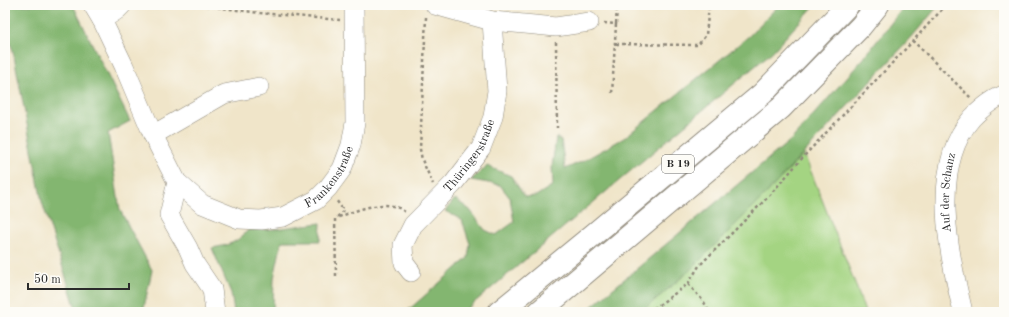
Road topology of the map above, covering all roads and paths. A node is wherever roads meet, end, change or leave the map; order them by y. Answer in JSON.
{"nodes":[{"id":1,"x":122,"y":5,"type":"edge"},
{"id":2,"x":200,"y":5,"type":"edge"},
{"id":3,"x":617,"y":5,"type":"edge"},
{"id":4,"x":709,"y":5,"type":"edge"},
{"id":5,"x":848,"y":5,"type":"edge"},
{"id":6,"x":878,"y":5,"type":"edge"},
{"id":7,"x":946,"y":5,"type":"edge"},
{"id":8,"x":431,"y":9,"type":"edge"},
{"id":9,"x":97,"y":13,"type":"edge"},
{"id":10,"x":354,"y":13,"type":"edge"},
{"id":11,"x":492,"y":21,"type":"junction"},
{"id":12,"x":589,"y":22,"type":"joint"},
{"id":13,"x":616,"y":24,"type":"junction"},
{"id":14,"x":556,"y":27,"type":"junction"},
{"id":15,"x":913,"y":41,"type":"junction"},
{"id":16,"x":616,"y":44,"type":"junction"},
{"id":17,"x":259,"y":87,"type":"dead end"},
{"id":18,"x":612,"y":94,"type":"dead end"},
{"id":19,"x":1004,"y":95,"type":"edge"},
{"id":20,"x":981,"y":109,"type":"junction"},
{"id":21,"x":557,"y":128,"type":"dead end"},
{"id":22,"x":153,"y":135,"type":"junction"},
{"id":23,"x":432,"y":180,"type":"dead end"},
{"id":24,"x":177,"y":182,"type":"junction"},
{"id":25,"x":344,"y":211,"type":"dead end"},
{"id":26,"x":335,"y":219,"type":"junction"},
{"id":27,"x":416,"y":221,"type":"junction"},
{"id":28,"x":410,"y":272,"type":"dead end"},
{"id":29,"x":336,"y":276,"type":"dead end"},
{"id":30,"x":688,"y":284,"type":"junction"},
{"id":31,"x":215,"y":312,"type":"edge"},
{"id":32,"x":499,"y":312,"type":"edge"},
{"id":33,"x":539,"y":312,"type":"edge"},
{"id":34,"x":649,"y":312,"type":"edge"},
{"id":35,"x":709,"y":312,"type":"edge"},
{"id":36,"x":963,"y":312,"type":"edge"}],
"edges":[{"from":1,"to":9,"type":"street"},
{"from":2,"to":10,"type":"path"},
{"from":3,"to":13,"type":"path"},
{"from":4,"to":16,"type":"path"},
{"from":5,"to":32,"type":"highway","number":"B 19"},
{"from":6,"to":33,"type":"highway","number":"B 19"},
{"from":7,"to":15,"type":"path"},
{"from":8,"to":11,"type":"street"},
{"from":8,"to":23,"type":"path"},
{"from":9,"to":22,"type":"street","name":"Frankenstraße"},
{"from":10,"to":24,"type":"street","name":"Frankenstraße"},
{"from":11,"to":14,"type":"street"},
{"from":11,"to":27,"type":"street","name":"Thüringerstraße"},
{"from":12,"to":13,"type":"path"},
{"from":12,"to":14,"type":"street"},
{"from":13,"to":16,"type":"path"},
{"from":14,"to":21,"type":"path"},
{"from":15,"to":20,"type":"path"},
{"from":15,"to":30,"type":"path"},
{"from":16,"to":18,"type":"path"},
{"from":17,"to":22,"type":"street"},
{"from":19,"to":20,"type":"street","name":"Auf der Schanz"},
{"from":20,"to":36,"type":"street","name":"Auf der Schanz"},
{"from":22,"to":24,"type":"street","name":"Frankenstraße"},
{"from":24,"to":31,"type":"street"},
{"from":25,"to":26,"type":"path"},
{"from":26,"to":27,"type":"path"},
{"from":26,"to":29,"type":"path"},
{"from":27,"to":28,"type":"street","name":"Thüringerstraße"},
{"from":30,"to":34,"type":"path"},
{"from":30,"to":35,"type":"path"}]}
